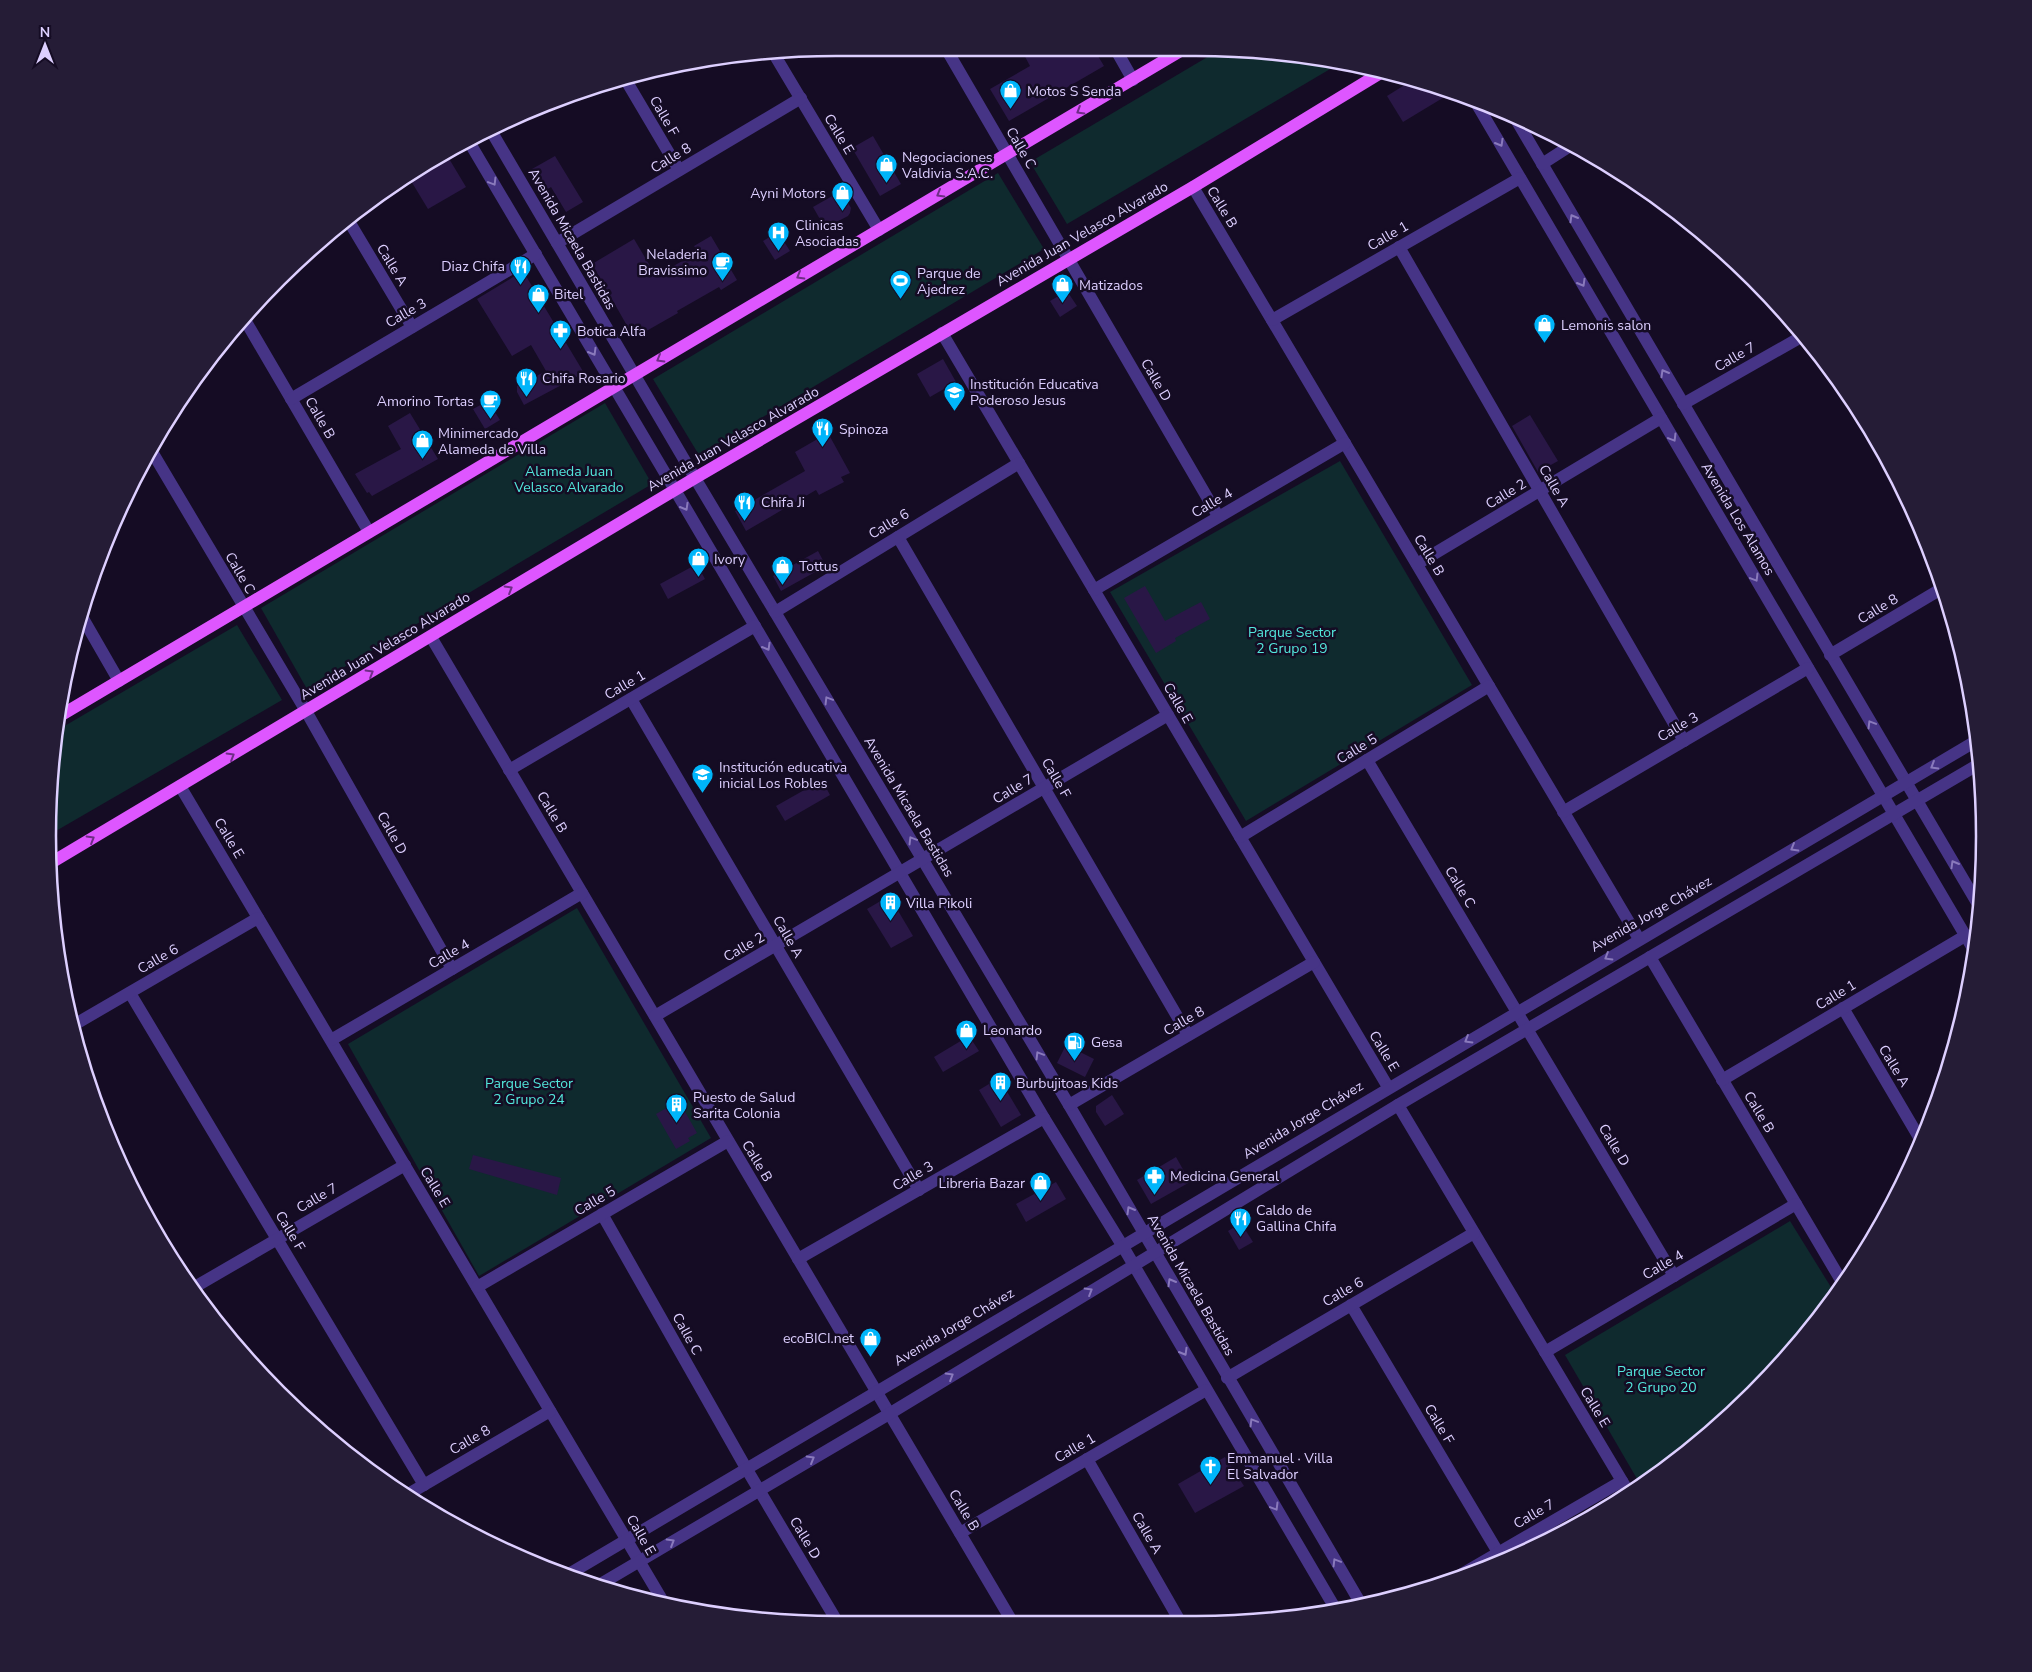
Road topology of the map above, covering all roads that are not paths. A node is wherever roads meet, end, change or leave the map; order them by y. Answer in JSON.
{"nodes":[{"id":1,"x":950,"y":56,"type":"edge"},
{"id":2,"x":1119,"y":56,"type":"edge"},
{"id":3,"x":1172,"y":56,"type":"edge"},
{"id":4,"x":777,"y":59,"type":"edge"},
{"id":5,"x":1374,"y":77,"type":"edge"},
{"id":6,"x":1133,"y":80,"type":"junction"},
{"id":7,"x":629,"y":85,"type":"edge"},
{"id":8,"x":800,"y":98,"type":"junction"},
{"id":9,"x":1481,"y":111,"type":"edge"},
{"id":10,"x":1521,"y":128,"type":"edge"},
{"id":11,"x":493,"y":136,"type":"edge"},
{"id":12,"x":472,"y":147,"type":"edge"},
{"id":13,"x":1565,"y":150,"type":"edge"},
{"id":14,"x":1008,"y":155,"type":"junction"},
{"id":15,"x":1542,"y":164,"type":"junction"},
{"id":16,"x":679,"y":170,"type":"junction"},
{"id":17,"x":1520,"y":178,"type":"junction"},
{"id":18,"x":1193,"y":187,"type":"junction"},
{"id":19,"x":351,"y":225,"type":"edge"},
{"id":20,"x":879,"y":230,"type":"junction"},
{"id":21,"x":557,"y":243,"type":"junction"},
{"id":22,"x":1399,"y":247,"type":"junction"},
{"id":23,"x":536,"y":254,"type":"junction"},
{"id":24,"x":1068,"y":260,"type":"junction"},
{"id":25,"x":1272,"y":320,"type":"junction"},
{"id":26,"x":247,"y":325,"type":"edge"},
{"id":27,"x":412,"y":328,"type":"junction"},
{"id":28,"x":942,"y":333,"type":"junction"},
{"id":29,"x":1797,"y":339,"type":"edge"},
{"id":30,"x":634,"y":374,"type":"junction"},
{"id":31,"x":613,"y":386,"type":"junction"},
{"id":32,"x":291,"y":399,"type":"junction"},
{"id":33,"x":1683,"y":404,"type":"junction"},
{"id":34,"x":1661,"y":418,"type":"junction"},
{"id":35,"x":1345,"y":443,"type":"junction"},
{"id":36,"x":155,"y":458,"type":"edge"},
{"id":37,"x":1019,"y":463,"type":"junction"},
{"id":38,"x":695,"y":478,"type":"junction"},
{"id":39,"x":675,"y":490,"type":"junction"},
{"id":40,"x":1540,"y":492,"type":"junction"},
{"id":41,"x":1218,"y":516,"type":"junction"},
{"id":42,"x":369,"y":532,"type":"junction"},
{"id":43,"x":898,"y":537,"type":"junction"},
{"id":44,"x":1417,"y":564,"type":"junction"},
{"id":45,"x":1094,"y":590,"type":"junction"},
{"id":46,"x":1936,"y":592,"type":"edge"},
{"id":47,"x":243,"y":607,"type":"junction"},
{"id":48,"x":775,"y":612,"type":"junction"},
{"id":49,"x":86,"y":624,"type":"edge"},
{"id":50,"x":755,"y":626,"type":"junction"},
{"id":51,"x":431,"y":636,"type":"junction"},
{"id":52,"x":1830,"y":655,"type":"junction"},
{"id":53,"x":1808,"y":668,"type":"junction"},
{"id":54,"x":119,"y":681,"type":"junction"},
{"id":55,"x":1489,"y":686,"type":"junction"},
{"id":56,"x":631,"y":699,"type":"junction"},
{"id":57,"x":306,"y":711,"type":"junction"},
{"id":58,"x":67,"y":712,"type":"edge"},
{"id":59,"x":1168,"y":715,"type":"junction"},
{"id":60,"x":1684,"y":741,"type":"junction"},
{"id":61,"x":1970,"y":745,"type":"edge"},
{"id":62,"x":1367,"y":760,"type":"junction"},
{"id":63,"x":1972,"y":768,"type":"edge"},
{"id":64,"x":509,"y":770,"type":"junction"},
{"id":65,"x":1906,"y":783,"type":"junction"},
{"id":66,"x":180,"y":786,"type":"junction"},
{"id":67,"x":1044,"y":788,"type":"junction"},
{"id":68,"x":1883,"y":796,"type":"junction"},
{"id":69,"x":1917,"y":801,"type":"junction"},
{"id":70,"x":1563,"y":812,"type":"junction"},
{"id":71,"x":1894,"y":814,"type":"junction"},
{"id":72,"x":1240,"y":837,"type":"junction"},
{"id":73,"x":57,"y":859,"type":"edge"},
{"id":74,"x":923,"y":859,"type":"junction"},
{"id":75,"x":900,"y":873,"type":"junction"},
{"id":76,"x":582,"y":893,"type":"junction"},
{"id":77,"x":1973,"y":894,"type":"edge"},
{"id":78,"x":258,"y":918,"type":"junction"},
{"id":79,"x":1965,"y":936,"type":"junction"},
{"id":80,"x":1639,"y":938,"type":"junction"},
{"id":81,"x":1968,"y":942,"type":"edge"},
{"id":82,"x":775,"y":946,"type":"junction"},
{"id":83,"x":1650,"y":957,"type":"junction"},
{"id":84,"x":1314,"y":962,"type":"junction"},
{"id":85,"x":452,"y":969,"type":"junction"},
{"id":86,"x":130,"y":993,"type":"junction"},
{"id":87,"x":1843,"y":1008,"type":"junction"},
{"id":88,"x":1517,"y":1011,"type":"junction"},
{"id":89,"x":655,"y":1016,"type":"junction"},
{"id":90,"x":79,"y":1022,"type":"edge"},
{"id":91,"x":1528,"y":1029,"type":"junction"},
{"id":92,"x":1188,"y":1035,"type":"junction"},
{"id":93,"x":331,"y":1040,"type":"junction"},
{"id":94,"x":1722,"y":1080,"type":"junction"},
{"id":95,"x":1388,"y":1087,"type":"junction"},
{"id":96,"x":1069,"y":1105,"type":"junction"},
{"id":97,"x":1398,"y":1105,"type":"junction"},
{"id":98,"x":1044,"y":1118,"type":"junction"},
{"id":99,"x":1916,"y":1133,"type":"edge"},
{"id":100,"x":728,"y":1141,"type":"junction"},
{"id":101,"x":404,"y":1165,"type":"junction"},
{"id":102,"x":919,"y":1190,"type":"junction"},
{"id":103,"x":1796,"y":1204,"type":"junction"},
{"id":104,"x":602,"y":1214,"type":"junction"},
{"id":105,"x":1143,"y":1232,"type":"junction"},
{"id":106,"x":1474,"y":1233,"type":"junction"},
{"id":107,"x":277,"y":1239,"type":"junction"},
{"id":108,"x":1122,"y":1245,"type":"junction"},
{"id":109,"x":1154,"y":1252,"type":"junction"},
{"id":110,"x":798,"y":1259,"type":"junction"},
{"id":111,"x":1132,"y":1265,"type":"junction"},
{"id":112,"x":1674,"y":1276,"type":"junction"},
{"id":113,"x":1839,"y":1277,"type":"edge"},
{"id":114,"x":199,"y":1285,"type":"edge"},
{"id":115,"x":477,"y":1287,"type":"junction"},
{"id":116,"x":1351,"y":1305,"type":"junction"},
{"id":117,"x":1545,"y":1352,"type":"junction"},
{"id":118,"x":1227,"y":1378,"type":"junction"},
{"id":119,"x":1206,"y":1390,"type":"junction"},
{"id":120,"x":876,"y":1391,"type":"junction"},
{"id":121,"x":550,"y":1411,"type":"junction"},
{"id":122,"x":889,"y":1414,"type":"junction"},
{"id":123,"x":1087,"y":1459,"type":"junction"},
{"id":124,"x":746,"y":1468,"type":"junction"},
{"id":125,"x":424,"y":1485,"type":"junction"},
{"id":126,"x":1625,"y":1486,"type":"edge"},
{"id":127,"x":759,"y":1489,"type":"junction"},
{"id":128,"x":414,"y":1491,"type":"edge"},
{"id":129,"x":960,"y":1533,"type":"junction"},
{"id":130,"x":626,"y":1539,"type":"junction"},
{"id":131,"x":1524,"y":1543,"type":"edge"},
{"id":132,"x":1499,"y":1554,"type":"edge"},
{"id":133,"x":639,"y":1561,"type":"junction"},
{"id":134,"x":575,"y":1570,"type":"edge"},
{"id":135,"x":606,"y":1581,"type":"edge"},
{"id":136,"x":659,"y":1595,"type":"edge"},
{"id":137,"x":1358,"y":1599,"type":"edge"},
{"id":138,"x":1332,"y":1604,"type":"edge"},
{"id":139,"x":834,"y":1616,"type":"edge"},
{"id":140,"x":1009,"y":1616,"type":"edge"},
{"id":141,"x":1176,"y":1616,"type":"edge"}],
"edges":[{"from":1,"to":14,"type":"street","name":"Calle C"},
{"from":2,"to":6,"type":"street"},
{"from":3,"to":6,"type":"main road"},
{"from":4,"to":8,"type":"street","name":"Calle E"},
{"from":5,"to":18,"type":"main road","name":"Avenida Juan Velasco Alvarado"},
{"from":6,"to":14,"type":"main road","one_way":true},
{"from":7,"to":16,"type":"street","name":"Calle F"},
{"from":8,"to":16,"type":"street","name":"Calle 8"},
{"from":8,"to":20,"type":"street","name":"Calle E"},
{"from":9,"to":17,"type":"street","name":"Avenida Los Alamos","one_way":true},
{"from":10,"to":15,"type":"street","name":"Avenida Los Alamos"},
{"from":11,"to":21,"type":"street","name":"Avenida Micaela Bastidas"},
{"from":12,"to":23,"type":"street","one_way":true},
{"from":13,"to":15,"type":"street"},
{"from":14,"to":20,"type":"main road","one_way":true},
{"from":14,"to":24,"type":"street","name":"Calle C"},
{"from":33,"to":15,"type":"street","name":"Avenida Los Alamos","one_way":true},
{"from":16,"to":21,"type":"street","name":"Calle 8"},
{"from":17,"to":22,"type":"street","name":"Calle 1"},
{"from":17,"to":34,"type":"street","name":"Avenida Los Alamos","one_way":true},
{"from":18,"to":24,"type":"main road","name":"Avenida Juan Velasco Alvarado"},
{"from":18,"to":25,"type":"street","name":"Calle B"},
{"from":19,"to":27,"type":"street","name":"Calle A"},
{"from":20,"to":30,"type":"main road","one_way":true},
{"from":21,"to":30,"type":"street","name":"Avenida Micaela Bastidas"},
{"from":22,"to":25,"type":"street","name":"Calle 1"},
{"from":22,"to":40,"type":"street","name":"Calle A"},
{"from":23,"to":27,"type":"street","name":"Calle 3"},
{"from":23,"to":31,"type":"street","one_way":true},
{"from":24,"to":28,"type":"main road","name":"Avenida Juan Velasco Alvarado"},
{"from":24,"to":41,"type":"street","name":"Calle D"},
{"from":25,"to":35,"type":"street","name":"Calle B"},
{"from":26,"to":32,"type":"street","name":"Calle B"},
{"from":27,"to":32,"type":"street","name":"Calle 3"},
{"from":28,"to":37,"type":"street","name":"Calle E"},
{"from":28,"to":38,"type":"main road","name":"Avenida Juan Velasco Alvarado"},
{"from":29,"to":33,"type":"street","name":"Calle 7"},
{"from":30,"to":31,"type":"main road"},
{"from":30,"to":38,"type":"street","name":"Avenida Micaela Bastidas"},
{"from":31,"to":39,"type":"street"},
{"from":31,"to":42,"type":"main road"},
{"from":32,"to":42,"type":"street","name":"Calle B"},
{"from":33,"to":52,"type":"street","name":"Avenida Los Alamos"},
{"from":34,"to":40,"type":"street","name":"Calle 2"},
{"from":34,"to":53,"type":"street","name":"Avenida Los Alamos","one_way":true},
{"from":35,"to":41,"type":"street","name":"Calle 4"},
{"from":35,"to":44,"type":"street","name":"Calle B"},
{"from":36,"to":47,"type":"street","name":"Calle C"},
{"from":37,"to":43,"type":"street","name":"Calle 6"},
{"from":37,"to":45,"type":"street","name":"Calle E"},
{"from":38,"to":39,"type":"main road","name":"Avenida Juan Velasco Alvarado"},
{"from":38,"to":48,"type":"street","name":"Avenida Micaela Bastidas"},
{"from":39,"to":50,"type":"street","one_way":true},
{"from":51,"to":39,"type":"main road","name":"Avenida Juan Velasco Alvarado","one_way":true},
{"from":40,"to":44,"type":"street","name":"Calle 2"},
{"from":40,"to":60,"type":"street","name":"Calle A"},
{"from":41,"to":45,"type":"street","name":"Calle 4"},
{"from":42,"to":47,"type":"main road"},
{"from":43,"to":48,"type":"street","name":"Calle 6"},
{"from":43,"to":67,"type":"street","name":"Calle F"},
{"from":44,"to":55,"type":"street","name":"Calle B"},
{"from":45,"to":59,"type":"street","name":"Calle E"},
{"from":46,"to":52,"type":"street","name":"Calle 8"},
{"from":47,"to":54,"type":"main road"},
{"from":47,"to":57,"type":"street","name":"Calle C"},
{"from":74,"to":48,"type":"street","name":"Avenida Micaela Bastidas","one_way":true},
{"from":49,"to":54,"type":"street"},
{"from":50,"to":56,"type":"street","name":"Calle 1"},
{"from":50,"to":75,"type":"street","one_way":true},
{"from":57,"to":51,"type":"main road","name":"Avenida Juan Velasco Alvarado","one_way":true},
{"from":51,"to":64,"type":"street","name":"Calle B"},
{"from":65,"to":52,"type":"street","name":"Avenida Los Alamos","one_way":true},
{"from":53,"to":60,"type":"street","name":"Calle 3"},
{"from":53,"to":68,"type":"street","name":"Avenida Los Alamos"},
{"from":54,"to":58,"type":"main road"},
{"from":55,"to":62,"type":"street","name":"Calle 5"},
{"from":55,"to":70,"type":"street","name":"Calle B"},
{"from":56,"to":64,"type":"street","name":"Calle 1"},
{"from":56,"to":82,"type":"street","name":"Calle A"},
{"from":66,"to":57,"type":"main road","name":"Avenida Juan Velasco Alvarado","one_way":true},
{"from":57,"to":85,"type":"street","name":"Calle D"},
{"from":59,"to":67,"type":"street","name":"Calle 7"},
{"from":59,"to":72,"type":"street","name":"Calle E"},
{"from":60,"to":70,"type":"street","name":"Calle 3"},
{"from":61,"to":65,"type":"street","name":"Avenida Jorge Chávez","one_way":true},
{"from":62,"to":72,"type":"street","name":"Calle 5"},
{"from":62,"to":88,"type":"street","name":"Calle C"},
{"from":63,"to":69,"type":"street"},
{"from":64,"to":76,"type":"street","name":"Calle B"},
{"from":65,"to":68,"type":"street","name":"Avenida Jorge Chávez"},
{"from":65,"to":69,"type":"street","name":"Avenida Los Alamos"},
{"from":73,"to":66,"type":"main road","name":"Avenida Juan Velasco Alvarado","one_way":true},
{"from":66,"to":78,"type":"street","name":"Calle E"},
{"from":67,"to":74,"type":"street","name":"Calle 7"},
{"from":67,"to":92,"type":"street","name":"Calle F"},
{"from":68,"to":71,"type":"street","name":"Avenida Los Alamos"},
{"from":68,"to":80,"type":"street","name":"Avenida Jorge Chávez","one_way":true},
{"from":69,"to":71,"type":"street"},
{"from":77,"to":69,"type":"street","name":"Avenida Los Alamos","one_way":true},
{"from":70,"to":80,"type":"street","name":"Calle B"},
{"from":71,"to":79,"type":"street","name":"Avenida Los Alamos"},
{"from":71,"to":83,"type":"street"},
{"from":72,"to":84,"type":"street","name":"Calle E"},
{"from":74,"to":75,"type":"street","name":"Calle 7"},
{"from":96,"to":74,"type":"street","name":"Avenida Micaela Bastidas","one_way":true},
{"from":75,"to":82,"type":"street","name":"Calle 2"},
{"from":75,"to":98,"type":"street"},
{"from":76,"to":85,"type":"street","name":"Calle 4"},
{"from":76,"to":89,"type":"street","name":"Calle B"},
{"from":78,"to":86,"type":"street","name":"Calle 6"},
{"from":78,"to":93,"type":"street","name":"Calle E"},
{"from":79,"to":81,"type":"street","name":"Avenida Los Alamos"},
{"from":79,"to":87,"type":"street","name":"Calle 1"},
{"from":80,"to":88,"type":"street","name":"Avenida Jorge Chávez","one_way":true},
{"from":82,"to":89,"type":"street","name":"Calle 2"},
{"from":82,"to":102,"type":"street","name":"Calle A"},
{"from":83,"to":91,"type":"street"},
{"from":83,"to":94,"type":"street","name":"Calle B"},
{"from":84,"to":92,"type":"street","name":"Calle 8"},
{"from":84,"to":95,"type":"street","name":"Calle E"},
{"from":85,"to":93,"type":"street","name":"Calle 4"},
{"from":86,"to":90,"type":"street","name":"Calle 6"},
{"from":86,"to":107,"type":"street","name":"Calle F"},
{"from":87,"to":94,"type":"street","name":"Calle 1"},
{"from":87,"to":99,"type":"street","name":"Calle A"},
{"from":88,"to":91,"type":"street","name":"Calle C"},
{"from":88,"to":95,"type":"street","name":"Avenida Jorge Chávez","one_way":true},
{"from":89,"to":100,"type":"street","name":"Calle B"},
{"from":91,"to":97,"type":"street"},
{"from":91,"to":112,"type":"street","name":"Calle D"},
{"from":92,"to":96,"type":"street","name":"Calle 8"},
{"from":93,"to":101,"type":"street","name":"Calle E"},
{"from":94,"to":103,"type":"street","name":"Calle B"},
{"from":95,"to":105,"type":"street","name":"Avenida Jorge Chávez"},
{"from":105,"to":96,"type":"street","name":"Avenida Micaela Bastidas","one_way":true},
{"from":97,"to":106,"type":"street","name":"Calle E"},
{"from":97,"to":109,"type":"street"},
{"from":98,"to":102,"type":"street","name":"Calle 3"},
{"from":98,"to":108,"type":"street"},
{"from":100,"to":104,"type":"street","name":"Calle 5"},
{"from":100,"to":110,"type":"street","name":"Calle B"},
{"from":101,"to":107,"type":"street","name":"Calle 7"},
{"from":101,"to":115,"type":"street","name":"Calle E"},
{"from":102,"to":110,"type":"street","name":"Calle 3"},
{"from":103,"to":112,"type":"street","name":"Calle 4"},
{"from":103,"to":113,"type":"street","name":"Calle B"},
{"from":104,"to":115,"type":"street","name":"Calle 5"},
{"from":104,"to":124,"type":"street","name":"Calle C"},
{"from":105,"to":108,"type":"street","name":"Avenida Jorge Chávez"},
{"from":105,"to":109,"type":"street","name":"Avenida Micaela Bastidas"},
{"from":106,"to":116,"type":"street","name":"Calle 6"},
{"from":106,"to":117,"type":"street","name":"Calle E"},
{"from":107,"to":114,"type":"street","name":"Calle 7"},
{"from":107,"to":125,"type":"street","name":"Calle F"},
{"from":108,"to":111,"type":"street"},
{"from":108,"to":120,"type":"street","name":"Avenida Jorge Chávez"},
{"from":109,"to":111,"type":"street"},
{"from":118,"to":109,"type":"street","name":"Avenida Micaela Bastidas","one_way":true},
{"from":110,"to":120,"type":"street","name":"Calle B"},
{"from":111,"to":119,"type":"street","one_way":true},
{"from":122,"to":111,"type":"street","one_way":true},
{"from":112,"to":117,"type":"street","name":"Calle 4"},
{"from":115,"to":121,"type":"street","name":"Calle E"},
{"from":116,"to":118,"type":"street","name":"Calle 6"},
{"from":116,"to":132,"type":"street","name":"Calle F"},
{"from":117,"to":126,"type":"street","name":"Calle E"},
{"from":137,"to":118,"type":"street","name":"Avenida Micaela Bastidas","one_way":true},
{"from":119,"to":123,"type":"street","name":"Calle 1"},
{"from":119,"to":138,"type":"street","one_way":true},
{"from":120,"to":122,"type":"street","name":"Calle B"},
{"from":120,"to":124,"type":"street","name":"Avenida Jorge Chávez"},
{"from":121,"to":125,"type":"street","name":"Calle 8"},
{"from":121,"to":130,"type":"street","name":"Calle E"},
{"from":127,"to":122,"type":"street","one_way":true},
{"from":122,"to":129,"type":"street","name":"Calle B"},
{"from":123,"to":129,"type":"street","name":"Calle 1"},
{"from":123,"to":141,"type":"street","name":"Calle A"},
{"from":124,"to":127,"type":"street","name":"Calle D"},
{"from":124,"to":130,"type":"street","name":"Avenida Jorge Chávez"},
{"from":125,"to":128,"type":"street","name":"Calle 8"},
{"from":126,"to":131,"type":"street","name":"Calle 7"},
{"from":133,"to":127,"type":"street","one_way":true},
{"from":127,"to":139,"type":"street","name":"Calle D"},
{"from":129,"to":140,"type":"street","name":"Calle B"},
{"from":130,"to":133,"type":"street","name":"Calle E"},
{"from":130,"to":134,"type":"street","name":"Avenida Jorge Chávez"},
{"from":133,"to":135,"type":"street"},
{"from":133,"to":136,"type":"street","name":"Calle E"}]}
